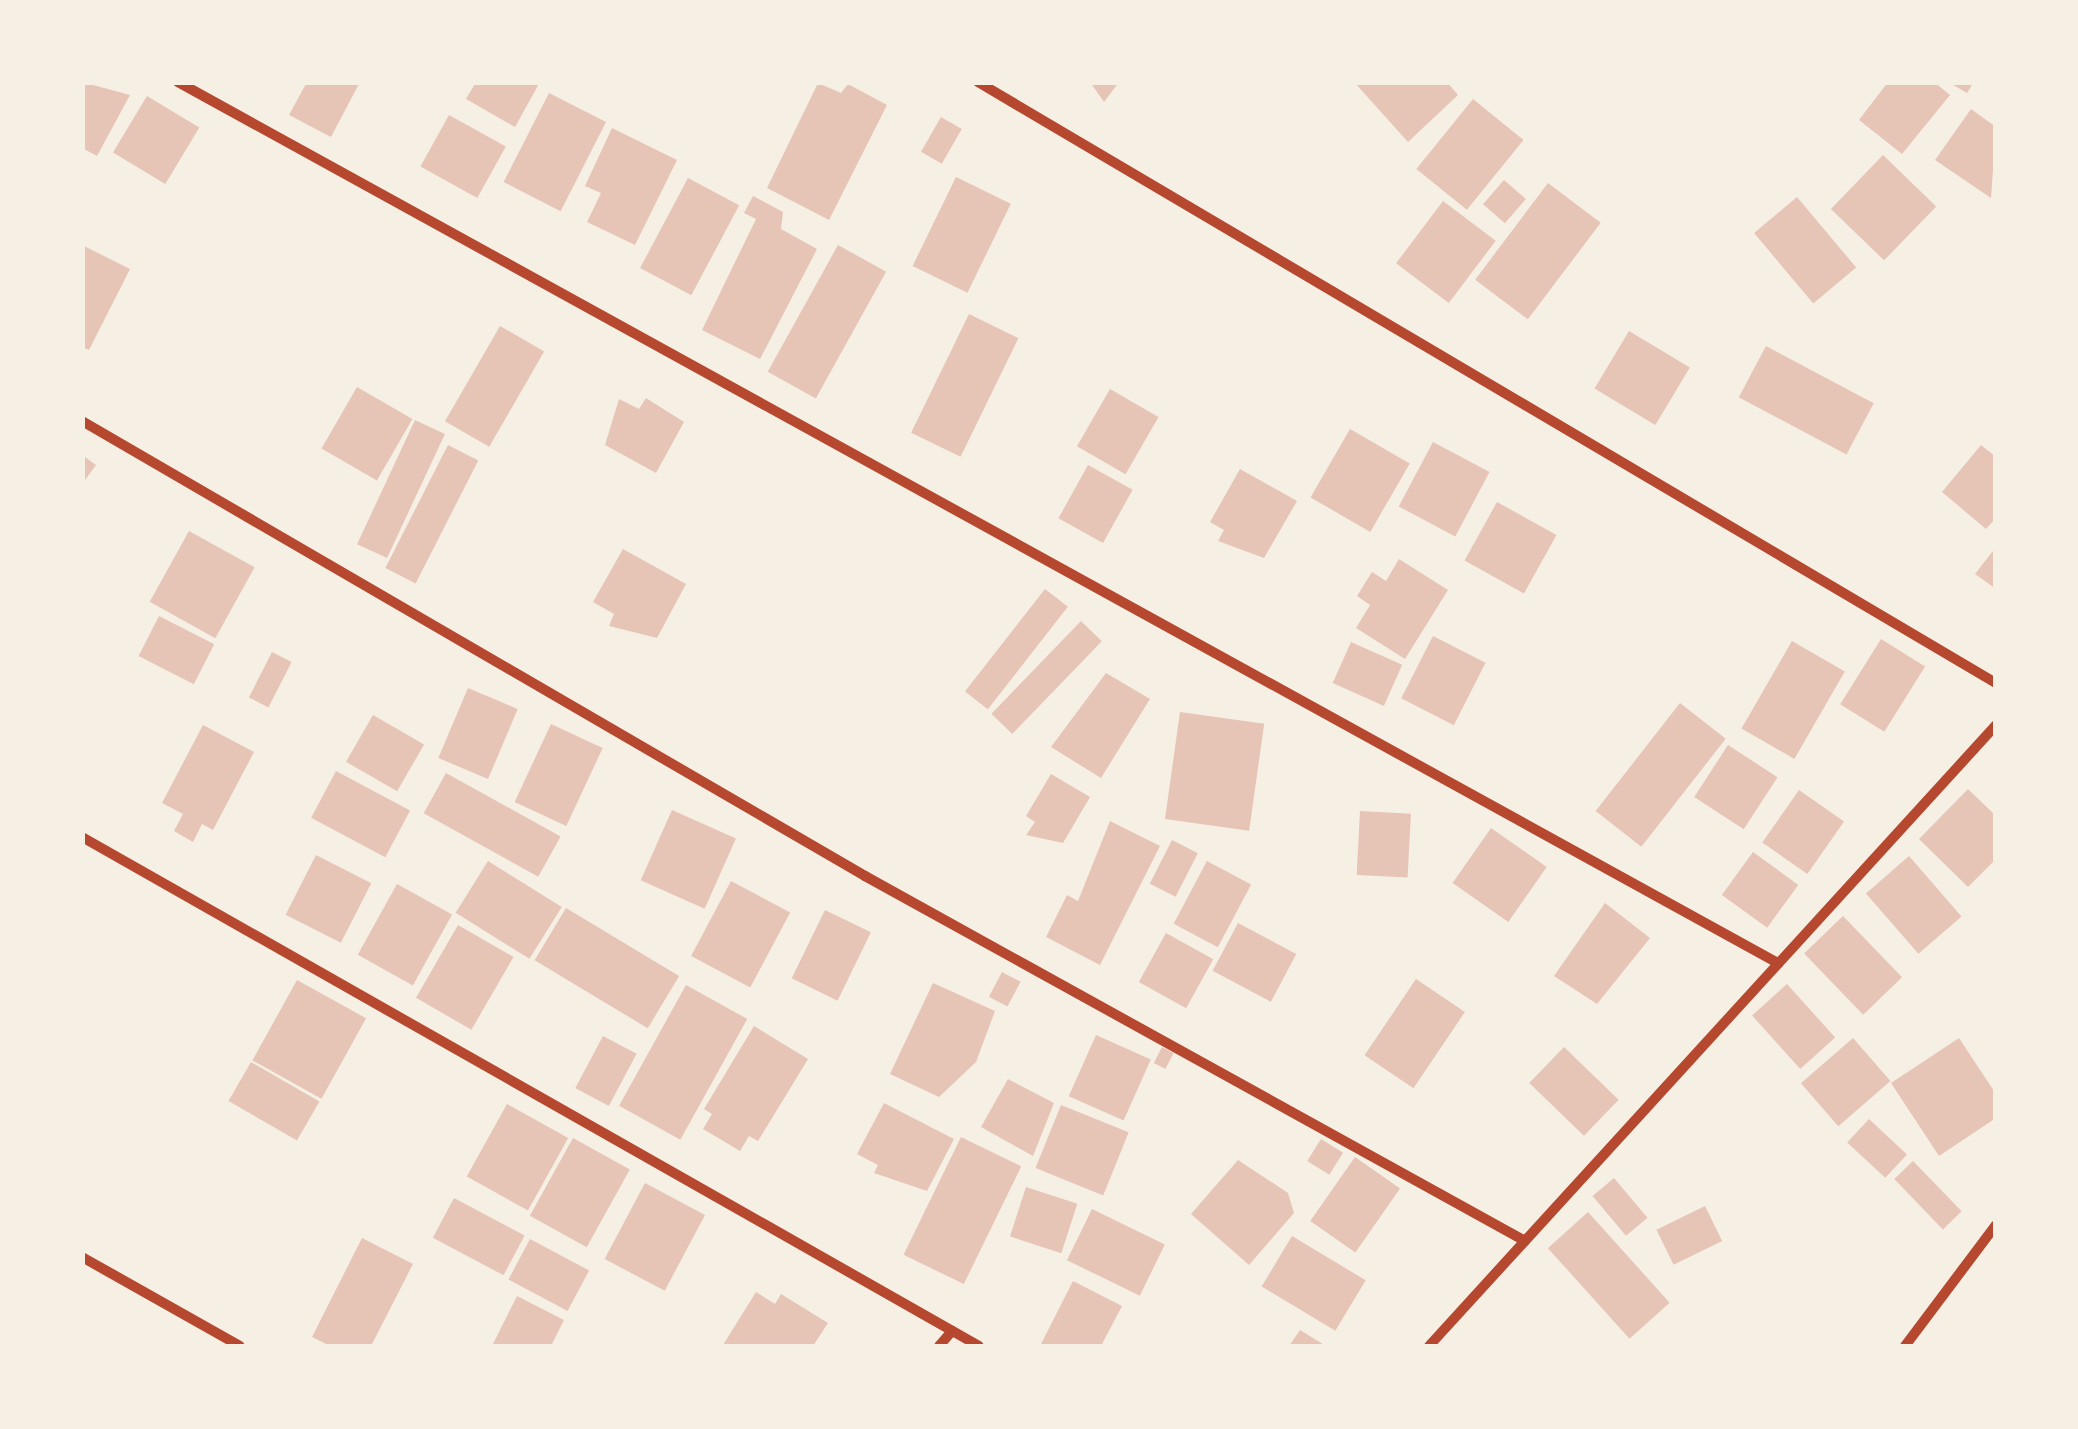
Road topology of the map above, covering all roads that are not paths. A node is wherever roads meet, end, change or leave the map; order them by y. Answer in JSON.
{"nodes":[{"id":1,"x":178,"y":82,"type":"edge"},
{"id":2,"x":978,"y":82,"type":"edge"},
{"id":3,"x":82,"y":422,"type":"edge"},
{"id":4,"x":1996,"y":682,"type":"edge"},
{"id":5,"x":1996,"y":724,"type":"edge"},
{"id":6,"x":82,"y":837,"type":"edge"},
{"id":7,"x":1778,"y":963,"type":"junction"},
{"id":8,"x":1996,"y":1225,"type":"edge"},
{"id":9,"x":1525,"y":1241,"type":"junction"},
{"id":10,"x":82,"y":1257,"type":"edge"},
{"id":11,"x":952,"y":1331,"type":"junction"},
{"id":12,"x":240,"y":1346,"type":"edge"},
{"id":13,"x":939,"y":1346,"type":"edge"},
{"id":14,"x":979,"y":1346,"type":"edge"},
{"id":15,"x":1429,"y":1346,"type":"edge"},
{"id":16,"x":1905,"y":1346,"type":"edge"}],
"edges":[{"from":1,"to":7,"type":"street"},
{"from":2,"to":4,"type":"street"},
{"from":3,"to":9,"type":"street"},
{"from":5,"to":7,"type":"street"},
{"from":6,"to":11,"type":"street"},
{"from":7,"to":9,"type":"street"},
{"from":8,"to":16,"type":"street"},
{"from":9,"to":15,"type":"street"},
{"from":10,"to":12,"type":"street"},
{"from":11,"to":13,"type":"street"},
{"from":11,"to":14,"type":"street"}]}
